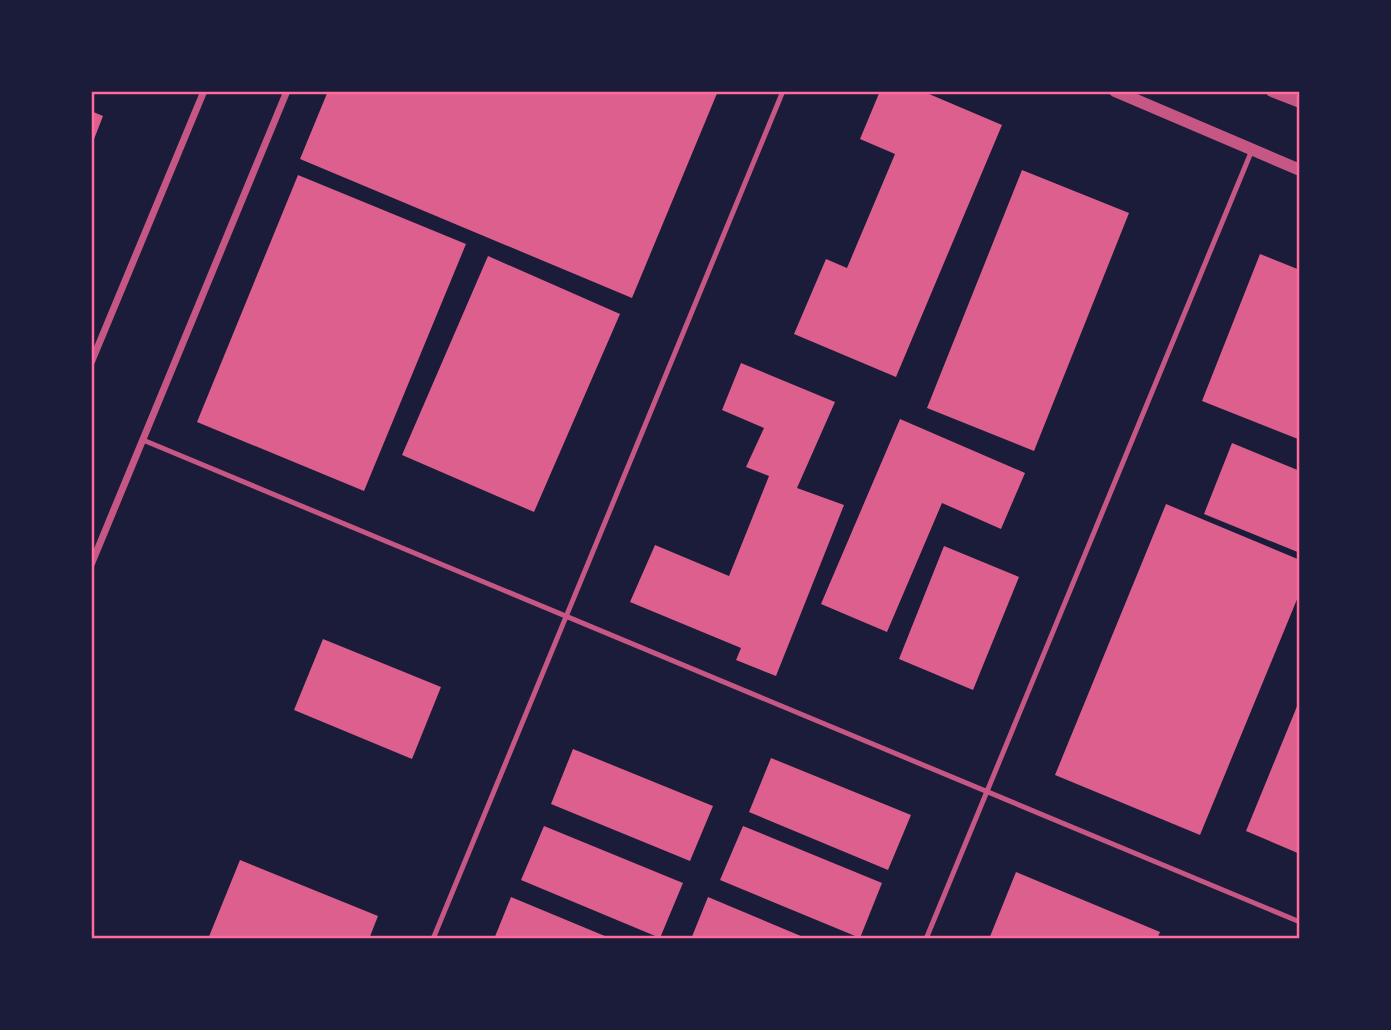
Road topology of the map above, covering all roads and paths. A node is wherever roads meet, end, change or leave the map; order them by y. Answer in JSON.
{"nodes":[{"id":1,"x":204,"y":91,"type":"edge"},
{"id":2,"x":287,"y":91,"type":"edge"},
{"id":3,"x":783,"y":91,"type":"edge"},
{"id":4,"x":1115,"y":91,"type":"edge"},
{"id":5,"x":1280,"y":92,"type":"edge"},
{"id":6,"x":1300,"y":102,"type":"edge"},
{"id":7,"x":1252,"y":150,"type":"junction"},
{"id":8,"x":1300,"y":170,"type":"edge"},
{"id":9,"x":91,"y":363,"type":"edge"},
{"id":10,"x":143,"y":440,"type":"junction"},
{"id":11,"x":91,"y":565,"type":"edge"},
{"id":12,"x":567,"y":616,"type":"junction"},
{"id":13,"x":987,"y":791,"type":"junction"},
{"id":14,"x":1300,"y":922,"type":"edge"},
{"id":15,"x":433,"y":939,"type":"edge"},
{"id":16,"x":926,"y":939,"type":"edge"}],
"edges":[{"from":1,"to":9,"type":"street"},
{"from":2,"to":10,"type":"street"},
{"from":3,"to":12,"type":"lane"},
{"from":4,"to":7,"type":"street"},
{"from":5,"to":6,"type":"street"},
{"from":7,"to":8,"type":"street"},
{"from":7,"to":13,"type":"lane"},
{"from":10,"to":11,"type":"street"},
{"from":10,"to":12,"type":"lane"},
{"from":12,"to":13,"type":"lane"},
{"from":12,"to":15,"type":"lane"},
{"from":13,"to":14,"type":"lane"},
{"from":13,"to":16,"type":"lane"}]}
